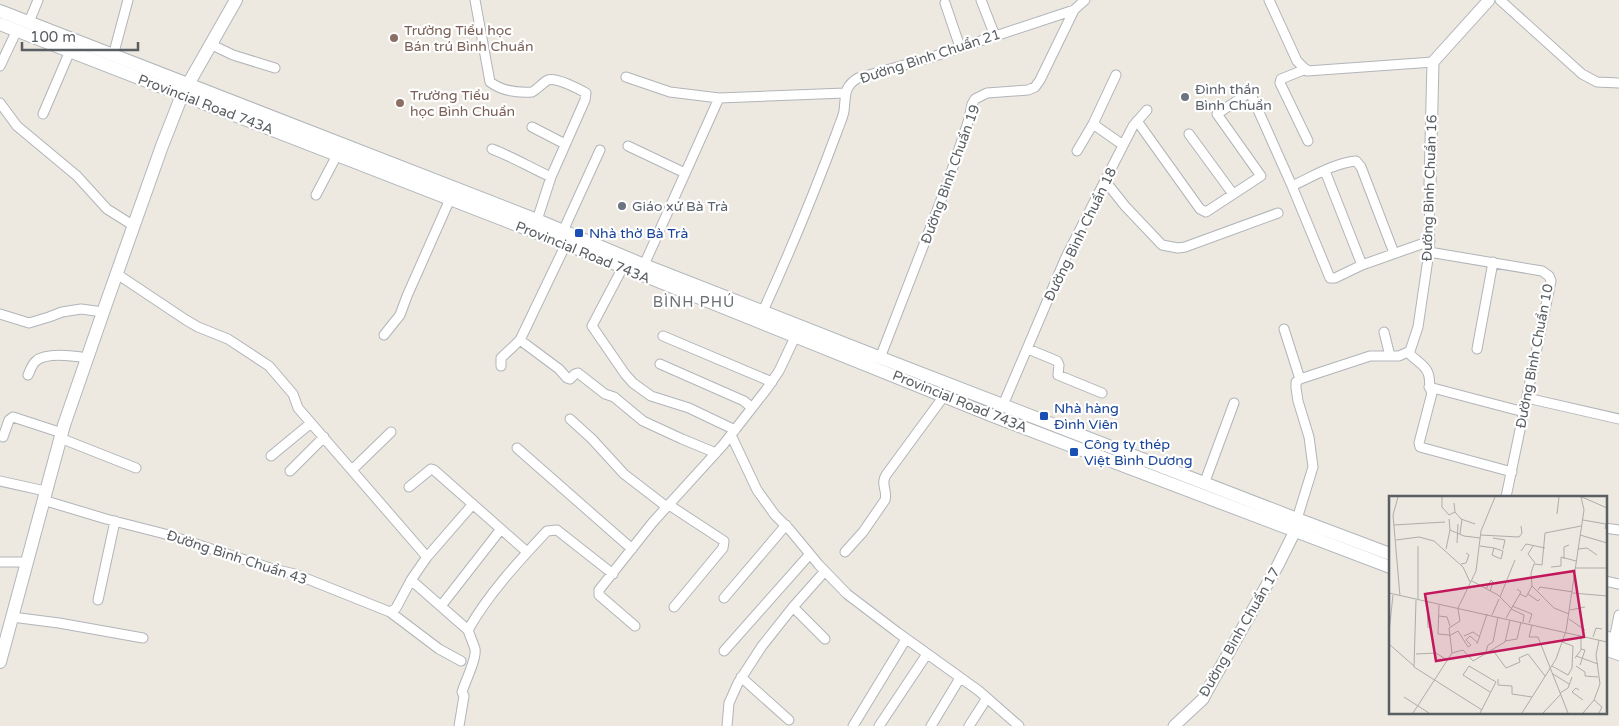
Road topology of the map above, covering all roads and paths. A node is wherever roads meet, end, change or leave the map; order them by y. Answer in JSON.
{"nodes":[{"id":1,"x":38,"y":0,"type":"edge"},
{"id":2,"x":128,"y":0,"type":"edge"},
{"id":3,"x":236,"y":0,"type":"edge"},
{"id":4,"x":475,"y":0,"type":"edge"},
{"id":5,"x":981,"y":0,"type":"edge"},
{"id":6,"x":1085,"y":0,"type":"edge"},
{"id":7,"x":1269,"y":0,"type":"edge"},
{"id":8,"x":1488,"y":0,"type":"edge"},
{"id":9,"x":1500,"y":0,"type":"edge"},
{"id":10,"x":945,"y":3,"type":"dead end"},
{"id":11,"x":1074,"y":10,"type":"junction"},
{"id":12,"x":0,"y":11,"type":"edge"},
{"id":13,"x":29,"y":22,"type":"junction"},
{"id":14,"x":0,"y":24,"type":"edge"},
{"id":15,"x":16,"y":30,"type":"junction"},
{"id":16,"x":995,"y":36,"type":"junction"},
{"id":17,"x":210,"y":44,"type":"junction"},
{"id":18,"x":960,"y":47,"type":"junction"},
{"id":19,"x":70,"y":51,"type":"junction"},
{"id":20,"x":114,"y":56,"type":"junction"},
{"id":21,"x":1433,"y":62,"type":"junction"},
{"id":22,"x":0,"y":66,"type":"edge"},
{"id":23,"x":275,"y":68,"type":"dead end"},
{"id":24,"x":1306,"y":69,"type":"junction"},
{"id":25,"x":1116,"y":75,"type":"dead end"},
{"id":26,"x":626,"y":77,"type":"dead end"},
{"id":27,"x":1619,"y":83,"type":"edge"},
{"id":28,"x":185,"y":90,"type":"junction"},
{"id":29,"x":845,"y":93,"type":"junction"},
{"id":30,"x":719,"y":98,"type":"junction"},
{"id":31,"x":0,"y":104,"type":"edge"},
{"id":32,"x":1147,"y":110,"type":"dead end"},
{"id":33,"x":42,"y":114,"type":"dead end"},
{"id":34,"x":1137,"y":121,"type":"junction"},
{"id":35,"x":1093,"y":124,"type":"junction"},
{"id":36,"x":532,"y":127,"type":"dead end"},
{"id":37,"x":1189,"y":134,"type":"dead end"},
{"id":38,"x":1308,"y":141,"type":"dead end"},
{"id":39,"x":565,"y":144,"type":"junction"},
{"id":40,"x":1123,"y":145,"type":"junction"},
{"id":41,"x":628,"y":146,"type":"dead end"},
{"id":42,"x":492,"y":149,"type":"dead end"},
{"id":43,"x":600,"y":150,"type":"dead end"},
{"id":44,"x":1077,"y":151,"type":"dead end"},
{"id":45,"x":336,"y":155,"type":"junction"},
{"id":46,"x":1324,"y":171,"type":"junction"},
{"id":47,"x":685,"y":174,"type":"junction"},
{"id":48,"x":551,"y":177,"type":"junction"},
{"id":49,"x":1106,"y":182,"type":"junction"},
{"id":50,"x":1430,"y":184,"type":"joint"},
{"id":51,"x":1292,"y":186,"type":"junction"},
{"id":52,"x":1233,"y":194,"type":"junction"},
{"id":53,"x":316,"y":195,"type":"dead end"},
{"id":54,"x":450,"y":199,"type":"junction"},
{"id":55,"x":1278,"y":213,"type":"dead end"},
{"id":56,"x":537,"y":220,"type":"junction"},
{"id":57,"x":134,"y":226,"type":"junction"},
{"id":58,"x":563,"y":231,"type":"junction"},
{"id":59,"x":1430,"y":241,"type":"junction"},
{"id":60,"x":566,"y":244,"type":"junction"},
{"id":61,"x":585,"y":246,"type":"junction"},
{"id":62,"x":1429,"y":252,"type":"junction"},
{"id":63,"x":1394,"y":253,"type":"junction"},
{"id":64,"x":1493,"y":262,"type":"junction"},
{"id":65,"x":644,"y":265,"type":"junction"},
{"id":66,"x":1362,"y":265,"type":"junction"},
{"id":67,"x":623,"y":267,"type":"junction"},
{"id":68,"x":118,"y":274,"type":"junction"},
{"id":69,"x":103,"y":312,"type":"junction"},
{"id":70,"x":763,"y":312,"type":"junction"},
{"id":71,"x":0,"y":314,"type":"edge"},
{"id":72,"x":1284,"y":329,"type":"dead end"},
{"id":73,"x":1384,"y":332,"type":"dead end"},
{"id":74,"x":384,"y":335,"type":"dead end"},
{"id":75,"x":663,"y":336,"type":"dead end"},
{"id":76,"x":795,"y":337,"type":"junction"},
{"id":77,"x":520,"y":340,"type":"junction"},
{"id":78,"x":1028,"y":348,"type":"junction"},
{"id":79,"x":1477,"y":349,"type":"dead end"},
{"id":80,"x":1408,"y":352,"type":"junction"},
{"id":81,"x":1390,"y":356,"type":"junction"},
{"id":82,"x":87,"y":358,"type":"junction"},
{"id":83,"x":880,"y":358,"type":"junction"},
{"id":84,"x":660,"y":364,"type":"dead end"},
{"id":85,"x":501,"y":366,"type":"dead end"},
{"id":86,"x":28,"y":375,"type":"dead end"},
{"id":87,"x":1300,"y":379,"type":"junction"},
{"id":88,"x":772,"y":382,"type":"junction"},
{"id":89,"x":1429,"y":387,"type":"junction"},
{"id":90,"x":1102,"y":393,"type":"dead end"},
{"id":91,"x":944,"y":396,"type":"junction"},
{"id":92,"x":1527,"y":398,"type":"junction"},
{"id":93,"x":1234,"y":404,"type":"dead end"},
{"id":94,"x":1002,"y":405,"type":"junction"},
{"id":95,"x":752,"y":408,"type":"junction"},
{"id":96,"x":1524,"y":412,"type":"junction"},
{"id":97,"x":993,"y":416,"type":"junction"},
{"id":98,"x":570,"y":419,"type":"dead end"},
{"id":99,"x":1619,"y":419,"type":"edge"},
{"id":100,"x":311,"y":423,"type":"junction"},
{"id":101,"x":391,"y":432,"type":"dead end"},
{"id":102,"x":733,"y":433,"type":"junction"},
{"id":103,"x":61,"y":435,"type":"junction"},
{"id":104,"x":3,"y":437,"type":"dead end"},
{"id":105,"x":324,"y":437,"type":"junction"},
{"id":106,"x":517,"y":448,"type":"dead end"},
{"id":107,"x":716,"y":452,"type":"junction"},
{"id":108,"x":271,"y":456,"type":"dead end"},
{"id":109,"x":136,"y":468,"type":"dead end"},
{"id":110,"x":353,"y":469,"type":"junction"},
{"id":111,"x":290,"y":471,"type":"dead end"},
{"id":112,"x":1512,"y":472,"type":"junction"},
{"id":113,"x":0,"y":481,"type":"edge"},
{"id":114,"x":1204,"y":484,"type":"junction"},
{"id":115,"x":409,"y":487,"type":"dead end"},
{"id":116,"x":44,"y":496,"type":"junction"},
{"id":117,"x":1506,"y":496,"type":"edge"},
{"id":118,"x":473,"y":504,"type":"junction"},
{"id":119,"x":668,"y":506,"type":"junction"},
{"id":120,"x":115,"y":521,"type":"junction"},
{"id":121,"x":786,"y":525,"type":"junction"},
{"id":122,"x":1296,"y":525,"type":"junction"},
{"id":123,"x":1606,"y":528,"type":"edge"},
{"id":124,"x":502,"y":529,"type":"junction"},
{"id":125,"x":1619,"y":530,"type":"edge"},
{"id":126,"x":632,"y":549,"type":"junction"},
{"id":127,"x":527,"y":552,"type":"junction"},
{"id":128,"x":845,"y":552,"type":"dead end"},
{"id":129,"x":810,"y":554,"type":"junction"},
{"id":130,"x":1389,"y":554,"type":"edge"},
{"id":131,"x":428,"y":557,"type":"junction"},
{"id":132,"x":0,"y":562,"type":"edge"},
{"id":133,"x":27,"y":562,"type":"junction"},
{"id":134,"x":1389,"y":567,"type":"edge"},
{"id":135,"x":825,"y":572,"type":"junction"},
{"id":136,"x":613,"y":574,"type":"junction"},
{"id":137,"x":411,"y":580,"type":"junction"},
{"id":138,"x":1606,"y":581,"type":"edge"},
{"id":139,"x":1619,"y":584,"type":"edge"},
{"id":140,"x":724,"y":598,"type":"dead end"},
{"id":141,"x":98,"y":600,"type":"dead end"},
{"id":142,"x":441,"y":606,"type":"junction"},
{"id":143,"x":674,"y":607,"type":"dead end"},
{"id":144,"x":793,"y":607,"type":"junction"},
{"id":145,"x":390,"y":612,"type":"junction"},
{"id":146,"x":1619,"y":615,"type":"edge"},
{"id":147,"x":12,"y":617,"type":"junction"},
{"id":148,"x":635,"y":626,"type":"dead end"},
{"id":149,"x":4,"y":630,"type":"edge"},
{"id":150,"x":468,"y":630,"type":"junction"},
{"id":151,"x":143,"y":638,"type":"dead end"},
{"id":152,"x":825,"y":639,"type":"dead end"},
{"id":153,"x":906,"y":639,"type":"junction"},
{"id":154,"x":1611,"y":642,"type":"edge"},
{"id":155,"x":724,"y":651,"type":"dead end"},
{"id":156,"x":927,"y":654,"type":"junction"},
{"id":157,"x":1619,"y":654,"type":"edge"},
{"id":158,"x":461,"y":660,"type":"dead end"},
{"id":159,"x":0,"y":662,"type":"edge"},
{"id":160,"x":741,"y":677,"type":"junction"},
{"id":161,"x":960,"y":678,"type":"junction"},
{"id":162,"x":987,"y":698,"type":"junction"},
{"id":163,"x":789,"y":720,"type":"dead end"},
{"id":164,"x":459,"y":726,"type":"edge"},
{"id":165,"x":727,"y":726,"type":"edge"},
{"id":166,"x":853,"y":726,"type":"edge"},
{"id":167,"x":879,"y":726,"type":"edge"},
{"id":168,"x":931,"y":726,"type":"edge"},
{"id":169,"x":969,"y":726,"type":"edge"},
{"id":170,"x":1018,"y":726,"type":"edge"},
{"id":171,"x":1174,"y":726,"type":"edge"}],
"edges":[{"from":1,"to":13,"type":"street"},
{"from":2,"to":20,"type":"street"},
{"from":3,"to":17,"type":"main road"},
{"from":4,"to":39,"type":"street"},
{"from":5,"to":16,"type":"street"},
{"from":6,"to":11,"type":"street"},
{"from":7,"to":24,"type":"street"},
{"from":8,"to":21,"type":"street"},
{"from":9,"to":27,"type":"street"},
{"from":10,"to":18,"type":"street"},
{"from":11,"to":16,"type":"street","name":"Đường Bình Chuẩn 21"},
{"from":11,"to":83,"type":"street","name":"Đường Bình Chuẩn 19"},
{"from":12,"to":13,"type":"main road","name":"Provincial Road 743A"},
{"from":13,"to":20,"type":"main road","name":"Provincial Road 743A"},
{"from":14,"to":15,"type":"main road","name":"Provincial Road 743A"},
{"from":15,"to":19,"type":"main road","name":"Provincial Road 743A"},
{"from":15,"to":22,"type":"street"},
{"from":16,"to":18,"type":"street","name":"Đường Bình Chuẩn 21"},
{"from":17,"to":23,"type":"street"},
{"from":17,"to":28,"type":"main road"},
{"from":18,"to":29,"type":"street","name":"Đường Bình Chuẩn 21"},
{"from":19,"to":28,"type":"main road","name":"Provincial Road 743A"},
{"from":19,"to":33,"type":"street"},
{"from":20,"to":28,"type":"main road","name":"Provincial Road 743A"},
{"from":21,"to":24,"type":"street"},
{"from":21,"to":50,"type":"street","name":"Đường Bình Chuẩn 16"},
{"from":24,"to":38,"type":"street"},
{"from":25,"to":35,"type":"street"},
{"from":26,"to":30,"type":"street"},
{"from":28,"to":45,"type":"main road","name":"Provincial Road 743A"},
{"from":28,"to":56,"type":"main road","name":"Provincial Road 743A"},
{"from":28,"to":57,"type":"main road"},
{"from":29,"to":30,"type":"street"},
{"from":29,"to":70,"type":"street","name":"Đường Bình Chuẩn 21"},
{"from":30,"to":47,"type":"street"},
{"from":31,"to":57,"type":"street"},
{"from":32,"to":34,"type":"street","name":"Đường Bình Chuẩn 18"},
{"from":34,"to":40,"type":"street","name":"Đường Bình Chuẩn 18"},
{"from":34,"to":52,"type":"street"},
{"from":35,"to":40,"type":"street"},
{"from":35,"to":44,"type":"street"},
{"from":36,"to":39,"type":"street"},
{"from":37,"to":52,"type":"street"},
{"from":39,"to":48,"type":"street"},
{"from":40,"to":49,"type":"street","name":"Đường Bình Chuẩn 18"},
{"from":41,"to":47,"type":"street"},
{"from":42,"to":48,"type":"street"},
{"from":43,"to":58,"type":"street"},
{"from":45,"to":53,"type":"street"},
{"from":45,"to":54,"type":"main road","name":"Provincial Road 743A"},
{"from":46,"to":51,"type":"street"},
{"from":46,"to":63,"type":"street"},
{"from":46,"to":66,"type":"street"},
{"from":47,"to":65,"type":"street"},
{"from":48,"to":56,"type":"street"},
{"from":49,"to":55,"type":"street"},
{"from":49,"to":78,"type":"street","name":"Đường Bình Chuẩn 18"},
{"from":50,"to":59,"type":"street","name":"Đường Bình Chuẩn 16"},
{"from":51,"to":52,"type":"street"},
{"from":51,"to":66,"type":"street"},
{"from":54,"to":60,"type":"main road","name":"Provincial Road 743A"},
{"from":54,"to":74,"type":"street"},
{"from":56,"to":58,"type":"main road","name":"Provincial Road 743A"},
{"from":57,"to":68,"type":"main road"},
{"from":58,"to":61,"type":"main road","name":"Provincial Road 743A"},
{"from":59,"to":62,"type":"street","name":"Đường Bình Chuẩn 16"},
{"from":59,"to":63,"type":"street"},
{"from":60,"to":61,"type":"main road","name":"Provincial Road 743A"},
{"from":60,"to":77,"type":"street"},
{"from":61,"to":65,"type":"main road","name":"Provincial Road 743A"},
{"from":61,"to":67,"type":"main road","name":"Provincial Road 743A"},
{"from":62,"to":64,"type":"street","name":"Đường Bình Chuẩn 10"},
{"from":62,"to":80,"type":"street","name":"Đường Bình Chuẩn 16"},
{"from":63,"to":66,"type":"street"},
{"from":64,"to":79,"type":"street"},
{"from":64,"to":92,"type":"street","name":"Đường Bình Chuẩn 10"},
{"from":65,"to":70,"type":"main road","name":"Provincial Road 743A"},
{"from":67,"to":76,"type":"main road","name":"Provincial Road 743A"},
{"from":67,"to":102,"type":"street"},
{"from":68,"to":69,"type":"main road"},
{"from":68,"to":100,"type":"street"},
{"from":69,"to":71,"type":"street"},
{"from":69,"to":82,"type":"main road"},
{"from":70,"to":83,"type":"main road","name":"Provincial Road 743A"},
{"from":72,"to":87,"type":"street"},
{"from":73,"to":81,"type":"street"},
{"from":75,"to":88,"type":"street"},
{"from":76,"to":88,"type":"street"},
{"from":76,"to":91,"type":"main road","name":"Provincial Road 743A"},
{"from":77,"to":85,"type":"street"},
{"from":77,"to":107,"type":"street"},
{"from":78,"to":90,"type":"street"},
{"from":78,"to":94,"type":"street","name":"Đường Bình Chuẩn 18"},
{"from":80,"to":81,"type":"street"},
{"from":80,"to":89,"type":"street"},
{"from":81,"to":87,"type":"street"},
{"from":82,"to":86,"type":"street"},
{"from":82,"to":103,"type":"main road"},
{"from":83,"to":94,"type":"main road","name":"Provincial Road 743A"},
{"from":84,"to":95,"type":"street"},
{"from":87,"to":122,"type":"street"},
{"from":88,"to":95,"type":"street"},
{"from":89,"to":96,"type":"street"},
{"from":89,"to":112,"type":"street"},
{"from":91,"to":97,"type":"main road","name":"Provincial Road 743A"},
{"from":91,"to":128,"type":"street"},
{"from":92,"to":96,"type":"street","name":"Đường Bình Chuẩn 10"},
{"from":92,"to":99,"type":"street"},
{"from":93,"to":114,"type":"street"},
{"from":94,"to":97,"type":"street","name":"Đường Bình Chuẩn 18"},
{"from":94,"to":114,"type":"main road","name":"Provincial Road 743A"},
{"from":95,"to":102,"type":"street"},
{"from":96,"to":112,"type":"street","name":"Đường Bình Chuẩn 10"},
{"from":97,"to":122,"type":"main road","name":"Provincial Road 743A"},
{"from":98,"to":119,"type":"street"},
{"from":100,"to":105,"type":"street"},
{"from":100,"to":108,"type":"street"},
{"from":101,"to":110,"type":"street"},
{"from":102,"to":107,"type":"street"},
{"from":102,"to":121,"type":"street"},
{"from":103,"to":104,"type":"street"},
{"from":103,"to":109,"type":"street"},
{"from":103,"to":116,"type":"main road"},
{"from":105,"to":110,"type":"street"},
{"from":105,"to":111,"type":"street"},
{"from":106,"to":126,"type":"street"},
{"from":107,"to":119,"type":"street"},
{"from":110,"to":131,"type":"street"},
{"from":112,"to":117,"type":"street","name":"Đường Bình Chuẩn 10"},
{"from":113,"to":116,"type":"street","name":"Đường Bình Chuẩn 43"},
{"from":114,"to":122,"type":"main road","name":"Provincial Road 743A"},
{"from":115,"to":118,"type":"street"},
{"from":116,"to":120,"type":"street","name":"Đường Bình Chuẩn 43"},
{"from":116,"to":133,"type":"main road"},
{"from":118,"to":124,"type":"street"},
{"from":118,"to":131,"type":"street"},
{"from":119,"to":126,"type":"street"},
{"from":119,"to":143,"type":"street"},
{"from":120,"to":141,"type":"street"},
{"from":120,"to":145,"type":"street","name":"Đường Bình Chuẩn 43"},
{"from":121,"to":129,"type":"street"},
{"from":121,"to":140,"type":"street"},
{"from":122,"to":130,"type":"main road","name":"Provincial Road 743A"},
{"from":122,"to":134,"type":"main road","name":"Provincial Road 743A"},
{"from":122,"to":171,"type":"street","name":"Đường Bình Chuẩn 17"},
{"from":123,"to":125,"type":"street"},
{"from":124,"to":127,"type":"street"},
{"from":124,"to":142,"type":"street"},
{"from":126,"to":136,"type":"street"},
{"from":127,"to":136,"type":"street"},
{"from":127,"to":150,"type":"street"},
{"from":129,"to":135,"type":"street"},
{"from":129,"to":155,"type":"street"},
{"from":131,"to":137,"type":"street"},
{"from":132,"to":133,"type":"street"},
{"from":133,"to":147,"type":"main road"},
{"from":135,"to":144,"type":"street"},
{"from":135,"to":153,"type":"street"},
{"from":136,"to":148,"type":"street"},
{"from":137,"to":142,"type":"street"},
{"from":137,"to":145,"type":"street"},
{"from":138,"to":139,"type":"street"},
{"from":142,"to":150,"type":"street"},
{"from":144,"to":152,"type":"street"},
{"from":144,"to":160,"type":"street"},
{"from":145,"to":158,"type":"street","name":"Đường Bình Chuẩn 43"},
{"from":146,"to":154,"type":"street"},
{"from":147,"to":149,"type":"main road"},
{"from":147,"to":151,"type":"street"},
{"from":149,"to":159,"type":"main road"},
{"from":150,"to":164,"type":"street"},
{"from":153,"to":156,"type":"street"},
{"from":153,"to":166,"type":"street"},
{"from":154,"to":157,"type":"main road"},
{"from":156,"to":161,"type":"street"},
{"from":156,"to":167,"type":"street"},
{"from":160,"to":163,"type":"street"},
{"from":160,"to":165,"type":"street"},
{"from":161,"to":162,"type":"street"},
{"from":161,"to":168,"type":"street"},
{"from":162,"to":169,"type":"street"},
{"from":162,"to":170,"type":"street"}]}
